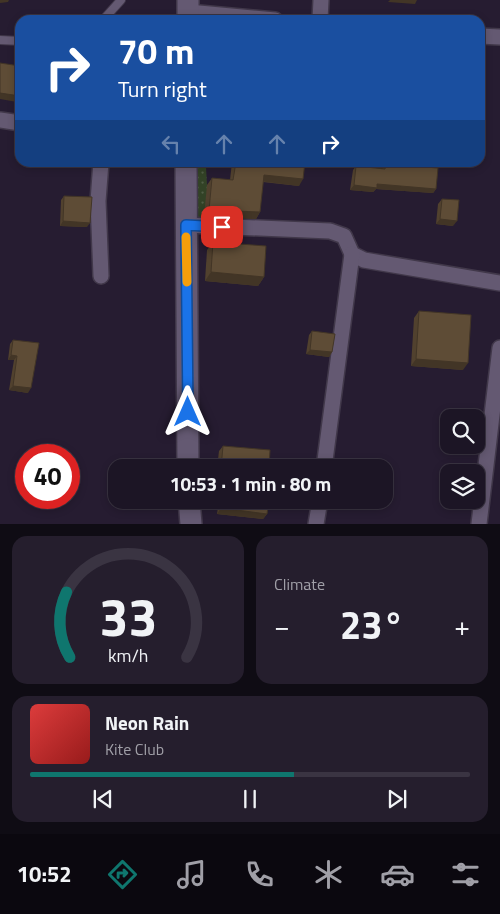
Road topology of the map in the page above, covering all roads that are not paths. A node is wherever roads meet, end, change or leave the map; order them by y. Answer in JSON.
{"nodes":[{"id":1,"x":122,"y":0,"type":"edge"},
{"id":2,"x":321,"y":0,"type":"edge"},
{"id":3,"x":188,"y":11,"type":"edge"},
{"id":4,"x":107,"y":15,"type":"edge"},
{"id":5,"x":227,"y":15,"type":"edge"},
{"id":6,"x":320,"y":15,"type":"edge"},
{"id":7,"x":485,"y":36,"type":"edge"},
{"id":8,"x":500,"y":37,"type":"edge"},
{"id":9,"x":0,"y":40,"type":"edge"},
{"id":10,"x":15,"y":42,"type":"edge"},
{"id":11,"x":0,"y":120,"type":"edge"},
{"id":12,"x":15,"y":123,"type":"edge"},
{"id":13,"x":101,"y":167,"type":"edge"},
{"id":14,"x":186,"y":167,"type":"edge"},
{"id":15,"x":186,"y":225,"type":"junction"},
{"id":16,"x":352,"y":254,"type":"junction"},
{"id":17,"x":101,"y":276,"type":"dead end"},
{"id":18,"x":500,"y":283,"type":"edge"},
{"id":19,"x":500,"y":348,"type":"edge"},
{"id":20,"x":494,"y":449,"type":"edge"},
{"id":21,"x":188,"y":459,"type":"edge"},
{"id":22,"x":325,"y":459,"type":"edge"},
{"id":23,"x":189,"y":509,"type":"edge"},
{"id":24,"x":318,"y":509,"type":"edge"},
{"id":25,"x":190,"y":524,"type":"edge"},
{"id":26,"x":316,"y":524,"type":"edge"},
{"id":27,"x":479,"y":524,"type":"edge"}],
"edges":[{"from":1,"to":4,"type":"lane"},
{"from":2,"to":6,"type":"street"},
{"from":3,"to":5,"type":"street"},
{"from":7,"to":8,"type":"street"},
{"from":9,"to":10,"type":"lane"},
{"from":11,"to":12,"type":"street"},
{"from":13,"to":17,"type":"street"},
{"from":14,"to":15,"type":"street"},
{"from":15,"to":16,"type":"street"},
{"from":15,"to":21,"type":"street"},
{"from":16,"to":18,"type":"street"},
{"from":16,"to":22,"type":"street"},
{"from":19,"to":20,"type":"street"},
{"from":20,"to":27,"type":"street"},
{"from":23,"to":25,"type":"street"},
{"from":24,"to":26,"type":"street"}]}
